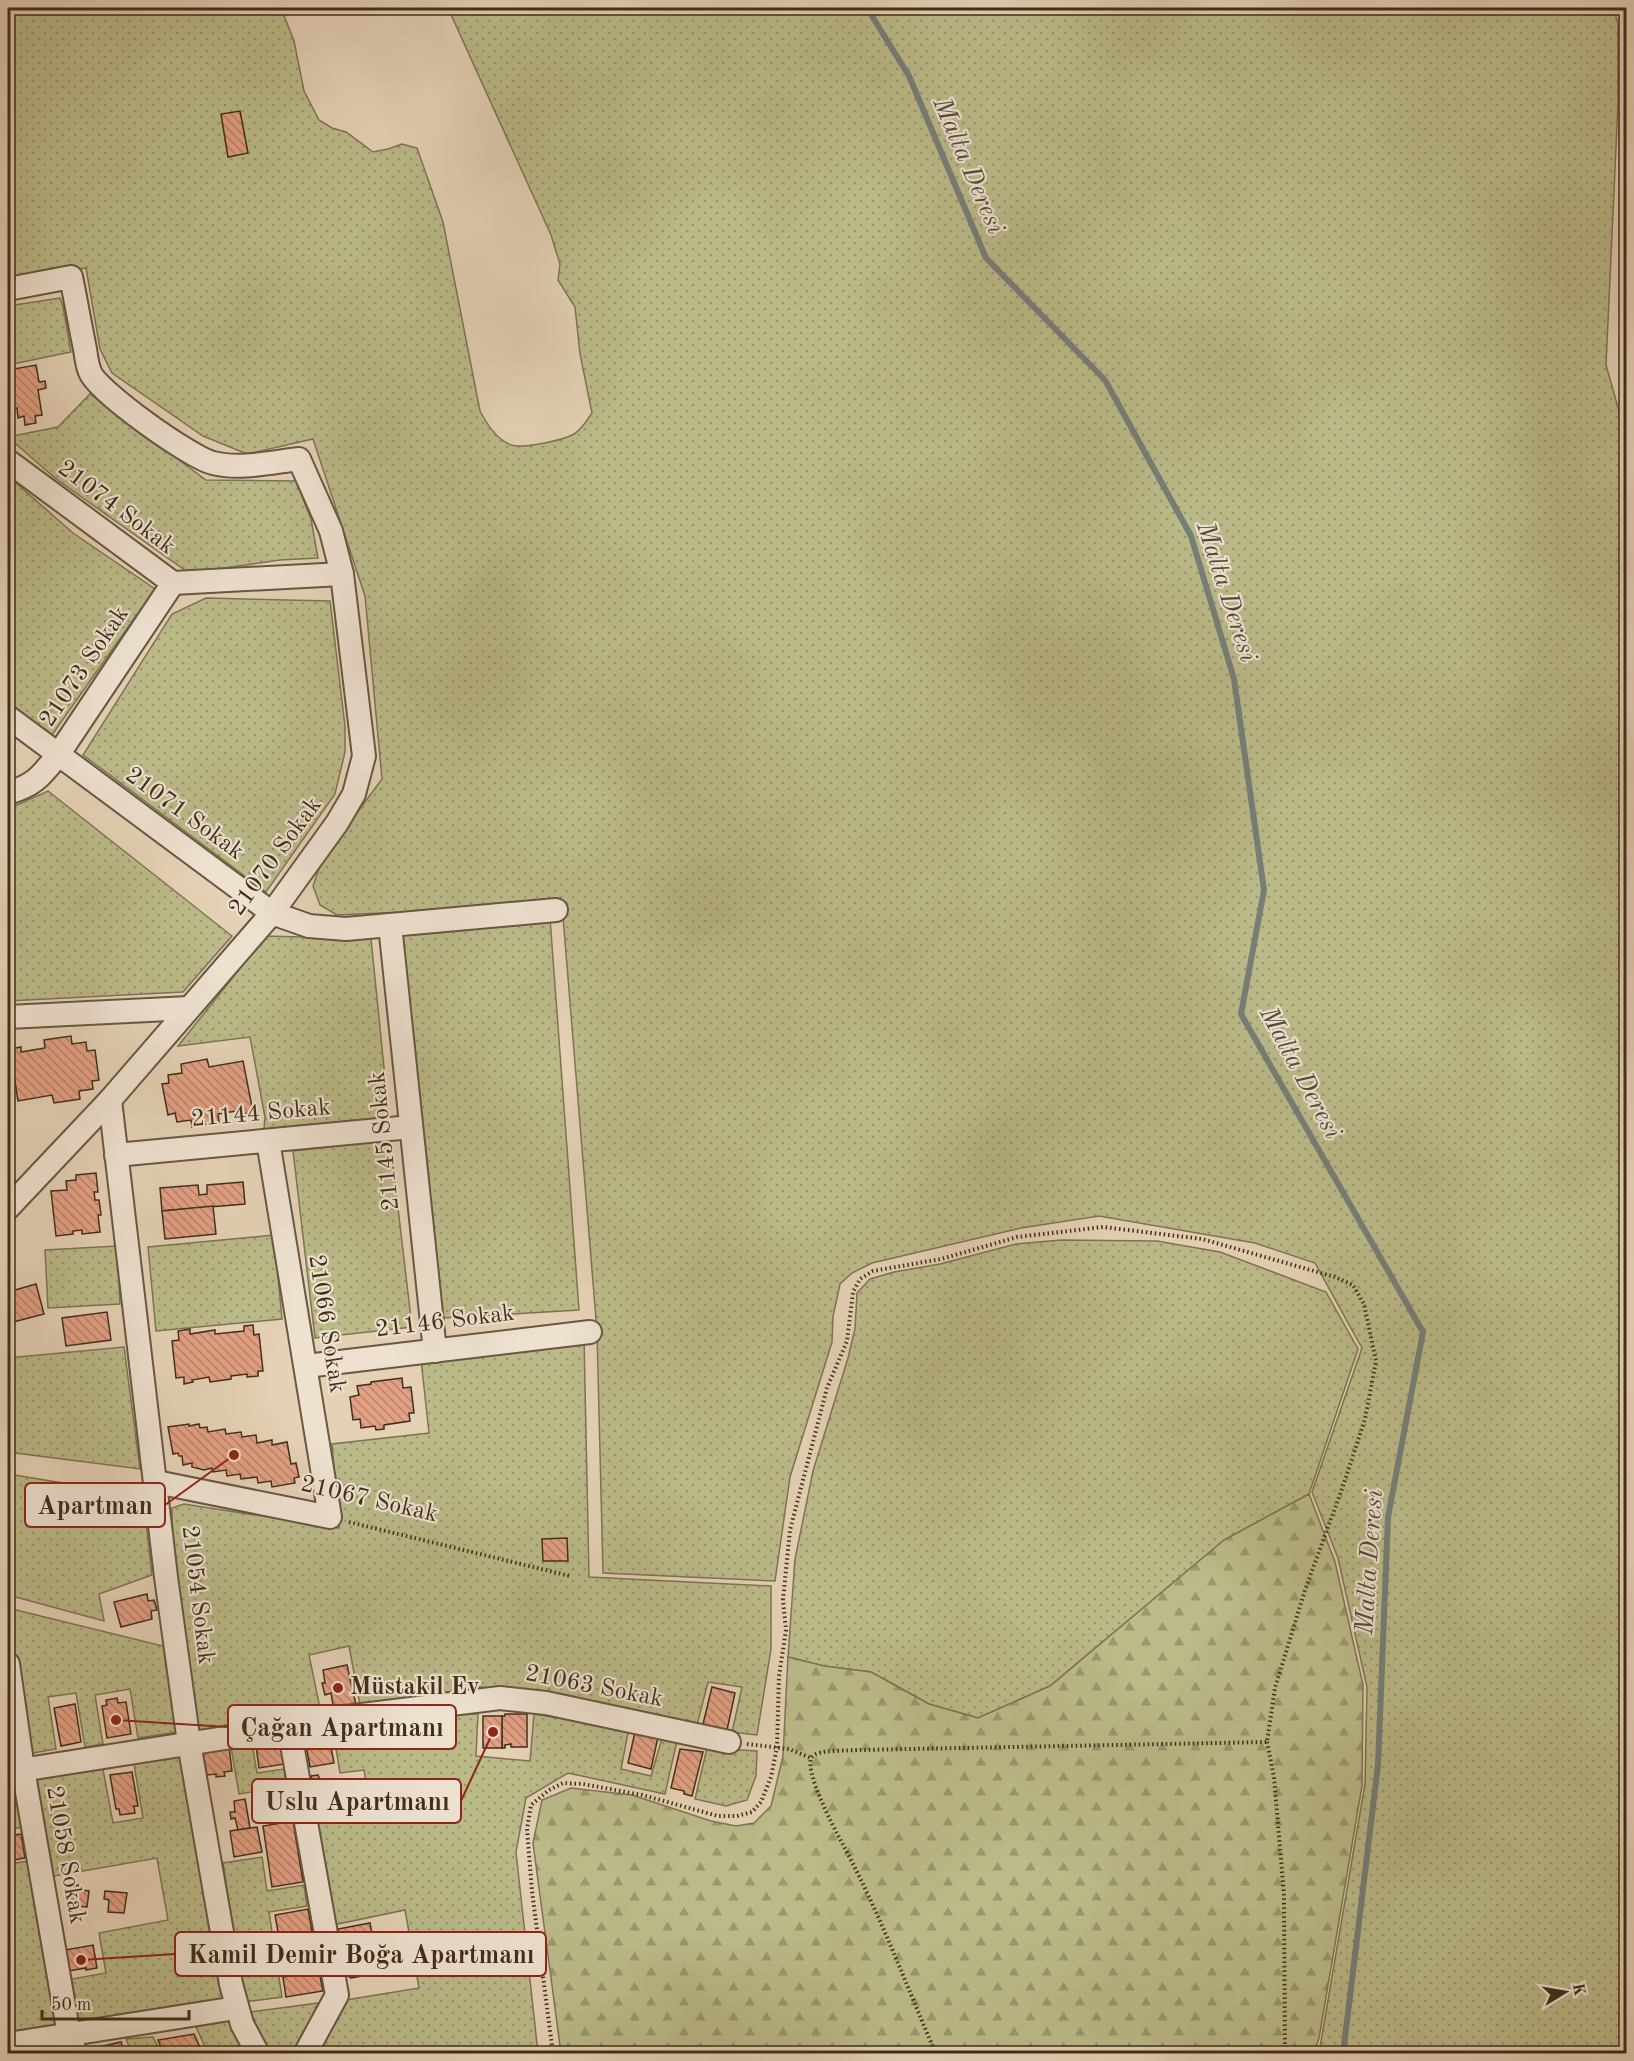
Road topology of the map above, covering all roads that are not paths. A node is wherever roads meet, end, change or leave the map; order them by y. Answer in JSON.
{"nodes":[{"id":1,"x":8,"y":289,"type":"edge"},
{"id":2,"x":8,"y":461,"type":"edge"},
{"id":3,"x":342,"y":574,"type":"junction"},
{"id":4,"x":172,"y":584,"type":"junction"},
{"id":5,"x":8,"y":717,"type":"edge"},
{"id":6,"x":58,"y":755,"type":"junction"},
{"id":7,"x":8,"y":793,"type":"edge"},
{"id":8,"x":556,"y":910,"type":"dead end"},
{"id":9,"x":272,"y":913,"type":"junction"},
{"id":10,"x":390,"y":925,"type":"junction"},
{"id":11,"x":189,"y":1008,"type":"junction"},
{"id":12,"x":8,"y":1017,"type":"edge"},
{"id":13,"x":110,"y":1100,"type":"junction"},
{"id":14,"x":411,"y":1127,"type":"junction"},
{"id":15,"x":268,"y":1141,"type":"junction"},
{"id":16,"x":116,"y":1155,"type":"junction"},
{"id":17,"x":8,"y":1208,"type":"edge"},
{"id":18,"x":590,"y":1332,"type":"dead end"},
{"id":19,"x":435,"y":1351,"type":"junction"},
{"id":20,"x":306,"y":1366,"type":"junction"},
{"id":21,"x":156,"y":1482,"type":"junction"},
{"id":22,"x":330,"y":1517,"type":"joint"},
{"id":23,"x":8,"y":1664,"type":"edge"},
{"id":24,"x":289,"y":1728,"type":"junction"},
{"id":25,"x":729,"y":1742,"type":"road end"},
{"id":26,"x":189,"y":1743,"type":"junction"},
{"id":27,"x":15,"y":1770,"type":"edge"},
{"id":28,"x":236,"y":2008,"type":"junction"},
{"id":29,"x":8,"y":2044,"type":"edge"},
{"id":30,"x":73,"y":2044,"type":"edge"},
{"id":31,"x":258,"y":2054,"type":"edge"},
{"id":32,"x":305,"y":2054,"type":"edge"}],
"edges":[{"from":1,"to":3,"type":"street","name":"21070 Sokak"},
{"from":2,"to":4,"type":"street","name":"21074 Sokak"},
{"from":3,"to":4,"type":"street","name":"21074 Sokak"},
{"from":3,"to":9,"type":"street","name":"21070 Sokak"},
{"from":4,"to":6,"type":"street","name":"21073 Sokak"},
{"from":5,"to":6,"type":"street","name":"21071 Sokak"},
{"from":6,"to":7,"type":"street","name":"21073 Sokak"},
{"from":6,"to":9,"type":"street","name":"21071 Sokak"},
{"from":8,"to":10,"type":"street","name":"21071 Sokak"},
{"from":9,"to":10,"type":"street","name":"21071 Sokak"},
{"from":9,"to":11,"type":"street","name":"21070 Sokak"},
{"from":10,"to":14,"type":"street","name":"21145 Sokak"},
{"from":11,"to":12,"type":"street"},
{"from":11,"to":13,"type":"street","name":"21070 Sokak"},
{"from":13,"to":16,"type":"street","name":"21054 Sokak"},
{"from":13,"to":17,"type":"street","name":"21070 Sokak"},
{"from":14,"to":15,"type":"street","name":"21144 Sokak"},
{"from":14,"to":19,"type":"street","name":"21145 Sokak"},
{"from":15,"to":16,"type":"street","name":"21144 Sokak"},
{"from":15,"to":20,"type":"street","name":"21066 Sokak"},
{"from":16,"to":21,"type":"street","name":"21054 Sokak"},
{"from":18,"to":19,"type":"street","name":"21146 Sokak"},
{"from":19,"to":20,"type":"street","name":"21146 Sokak"},
{"from":20,"to":22,"type":"street","name":"21066 Sokak"},
{"from":21,"to":22,"type":"street","name":"21067 Sokak"},
{"from":21,"to":26,"type":"street","name":"21054 Sokak"},
{"from":23,"to":27,"type":"street","name":"21058 Sokak"},
{"from":24,"to":25,"type":"street","name":"21063 Sokak"},
{"from":24,"to":26,"type":"street","name":"21063 Sokak"},
{"from":24,"to":32,"type":"street"},
{"from":26,"to":27,"type":"street","name":"21063 Sokak"},
{"from":26,"to":28,"type":"street","name":"21054 Sokak"},
{"from":27,"to":30,"type":"street","name":"21058 Sokak"},
{"from":28,"to":30,"type":"street"},
{"from":28,"to":31,"type":"street","name":"21054 Sokak"},
{"from":29,"to":30,"type":"street"}]}
